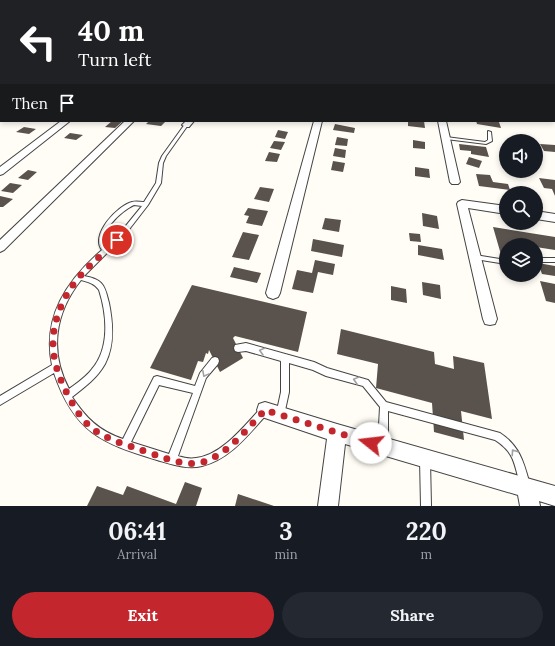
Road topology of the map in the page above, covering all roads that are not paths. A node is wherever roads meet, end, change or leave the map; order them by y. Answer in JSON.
{"nodes":[{"id":1,"x":65,"y":122,"type":"edge"},
{"id":2,"x":129,"y":122,"type":"edge"},
{"id":3,"x":318,"y":122,"type":"edge"},
{"id":4,"x":442,"y":122,"type":"edge"},
{"id":5,"x":188,"y":123,"type":"edge"},
{"id":6,"x":489,"y":132,"type":"dead end"},
{"id":7,"x":446,"y":138,"type":"junction"},
{"id":8,"x":0,"y":172,"type":"edge"},
{"id":9,"x":455,"y":182,"type":"dead end"},
{"id":10,"x":144,"y":204,"type":"junction"},
{"id":11,"x":499,"y":209,"type":"edge"},
{"id":12,"x":543,"y":216,"type":"edge"},
{"id":13,"x":555,"y":218,"type":"edge"},
{"id":14,"x":0,"y":247,"type":"edge"},
{"id":15,"x":106,"y":251,"type":"junction"},
{"id":16,"x":475,"y":257,"type":"junction"},
{"id":17,"x":543,"y":260,"type":"edge"},
{"id":18,"x":555,"y":260,"type":"edge"},
{"id":19,"x":499,"y":261,"type":"edge"},
{"id":20,"x":79,"y":277,"type":"junction"},
{"id":21,"x":273,"y":293,"type":"dead end"},
{"id":22,"x":490,"y":319,"type":"dead end"},
{"id":23,"x":238,"y":348,"type":"dead end"},
{"id":24,"x":285,"y":358,"type":"junction"},
{"id":25,"x":215,"y":360,"type":"dead end"},
{"id":26,"x":56,"y":368,"type":"junction"},
{"id":27,"x":197,"y":390,"type":"junction"},
{"id":28,"x":68,"y":395,"type":"junction"},
{"id":29,"x":0,"y":401,"type":"edge"},
{"id":30,"x":384,"y":406,"type":"junction"},
{"id":31,"x":273,"y":413,"type":"junction"},
{"id":32,"x":336,"y":433,"type":"junction"},
{"id":33,"x":125,"y":445,"type":"junction"},
{"id":34,"x":383,"y":447,"type":"junction"},
{"id":35,"x":172,"y":459,"type":"junction"},
{"id":36,"x":425,"y":459,"type":"junction"},
{"id":37,"x":555,"y":496,"type":"edge"},
{"id":38,"x":528,"y":497,"type":"edge"},
{"id":39,"x":328,"y":506,"type":"edge"},
{"id":40,"x":426,"y":506,"type":"edge"}],
"edges":[{"from":1,"to":8,"type":"street"},
{"from":2,"to":14,"type":"street"},
{"from":3,"to":21,"type":"street"},
{"from":4,"to":7,"type":"street"},
{"from":5,"to":10,"type":"lane"},
{"from":6,"to":7,"type":"lane"},
{"from":7,"to":9,"type":"street"},
{"from":10,"to":15,"type":"lane"},
{"from":10,"to":15,"type":"lane"},
{"from":11,"to":16,"type":"street"},
{"from":12,"to":13,"type":"street"},
{"from":15,"to":20,"type":"lane"},
{"from":16,"to":19,"type":"lane"},
{"from":16,"to":22,"type":"street"},
{"from":17,"to":18,"type":"lane"},
{"from":20,"to":26,"type":"lane"},
{"from":20,"to":28,"type":"lane"},
{"from":24,"to":23,"type":"lane","one_way":true},
{"from":30,"to":24,"type":"lane","one_way":true},
{"from":24,"to":31,"type":"lane"},
{"from":25,"to":27,"type":"lane","one_way":true},
{"from":26,"to":28,"type":"lane"},
{"from":26,"to":29,"type":"lane"},
{"from":27,"to":33,"type":"lane"},
{"from":27,"to":35,"type":"lane"},
{"from":28,"to":33,"type":"lane"},
{"from":30,"to":34,"type":"lane"},
{"from":38,"to":30,"type":"lane","one_way":true},
{"from":31,"to":32,"type":"street"},
{"from":31,"to":35,"type":"lane"},
{"from":32,"to":34,"type":"street"},
{"from":32,"to":39,"type":"street"},
{"from":33,"to":35,"type":"lane"},
{"from":34,"to":36,"type":"street"},
{"from":36,"to":38,"type":"street"},
{"from":36,"to":40,"type":"lane"},
{"from":37,"to":38,"type":"street"}]}
